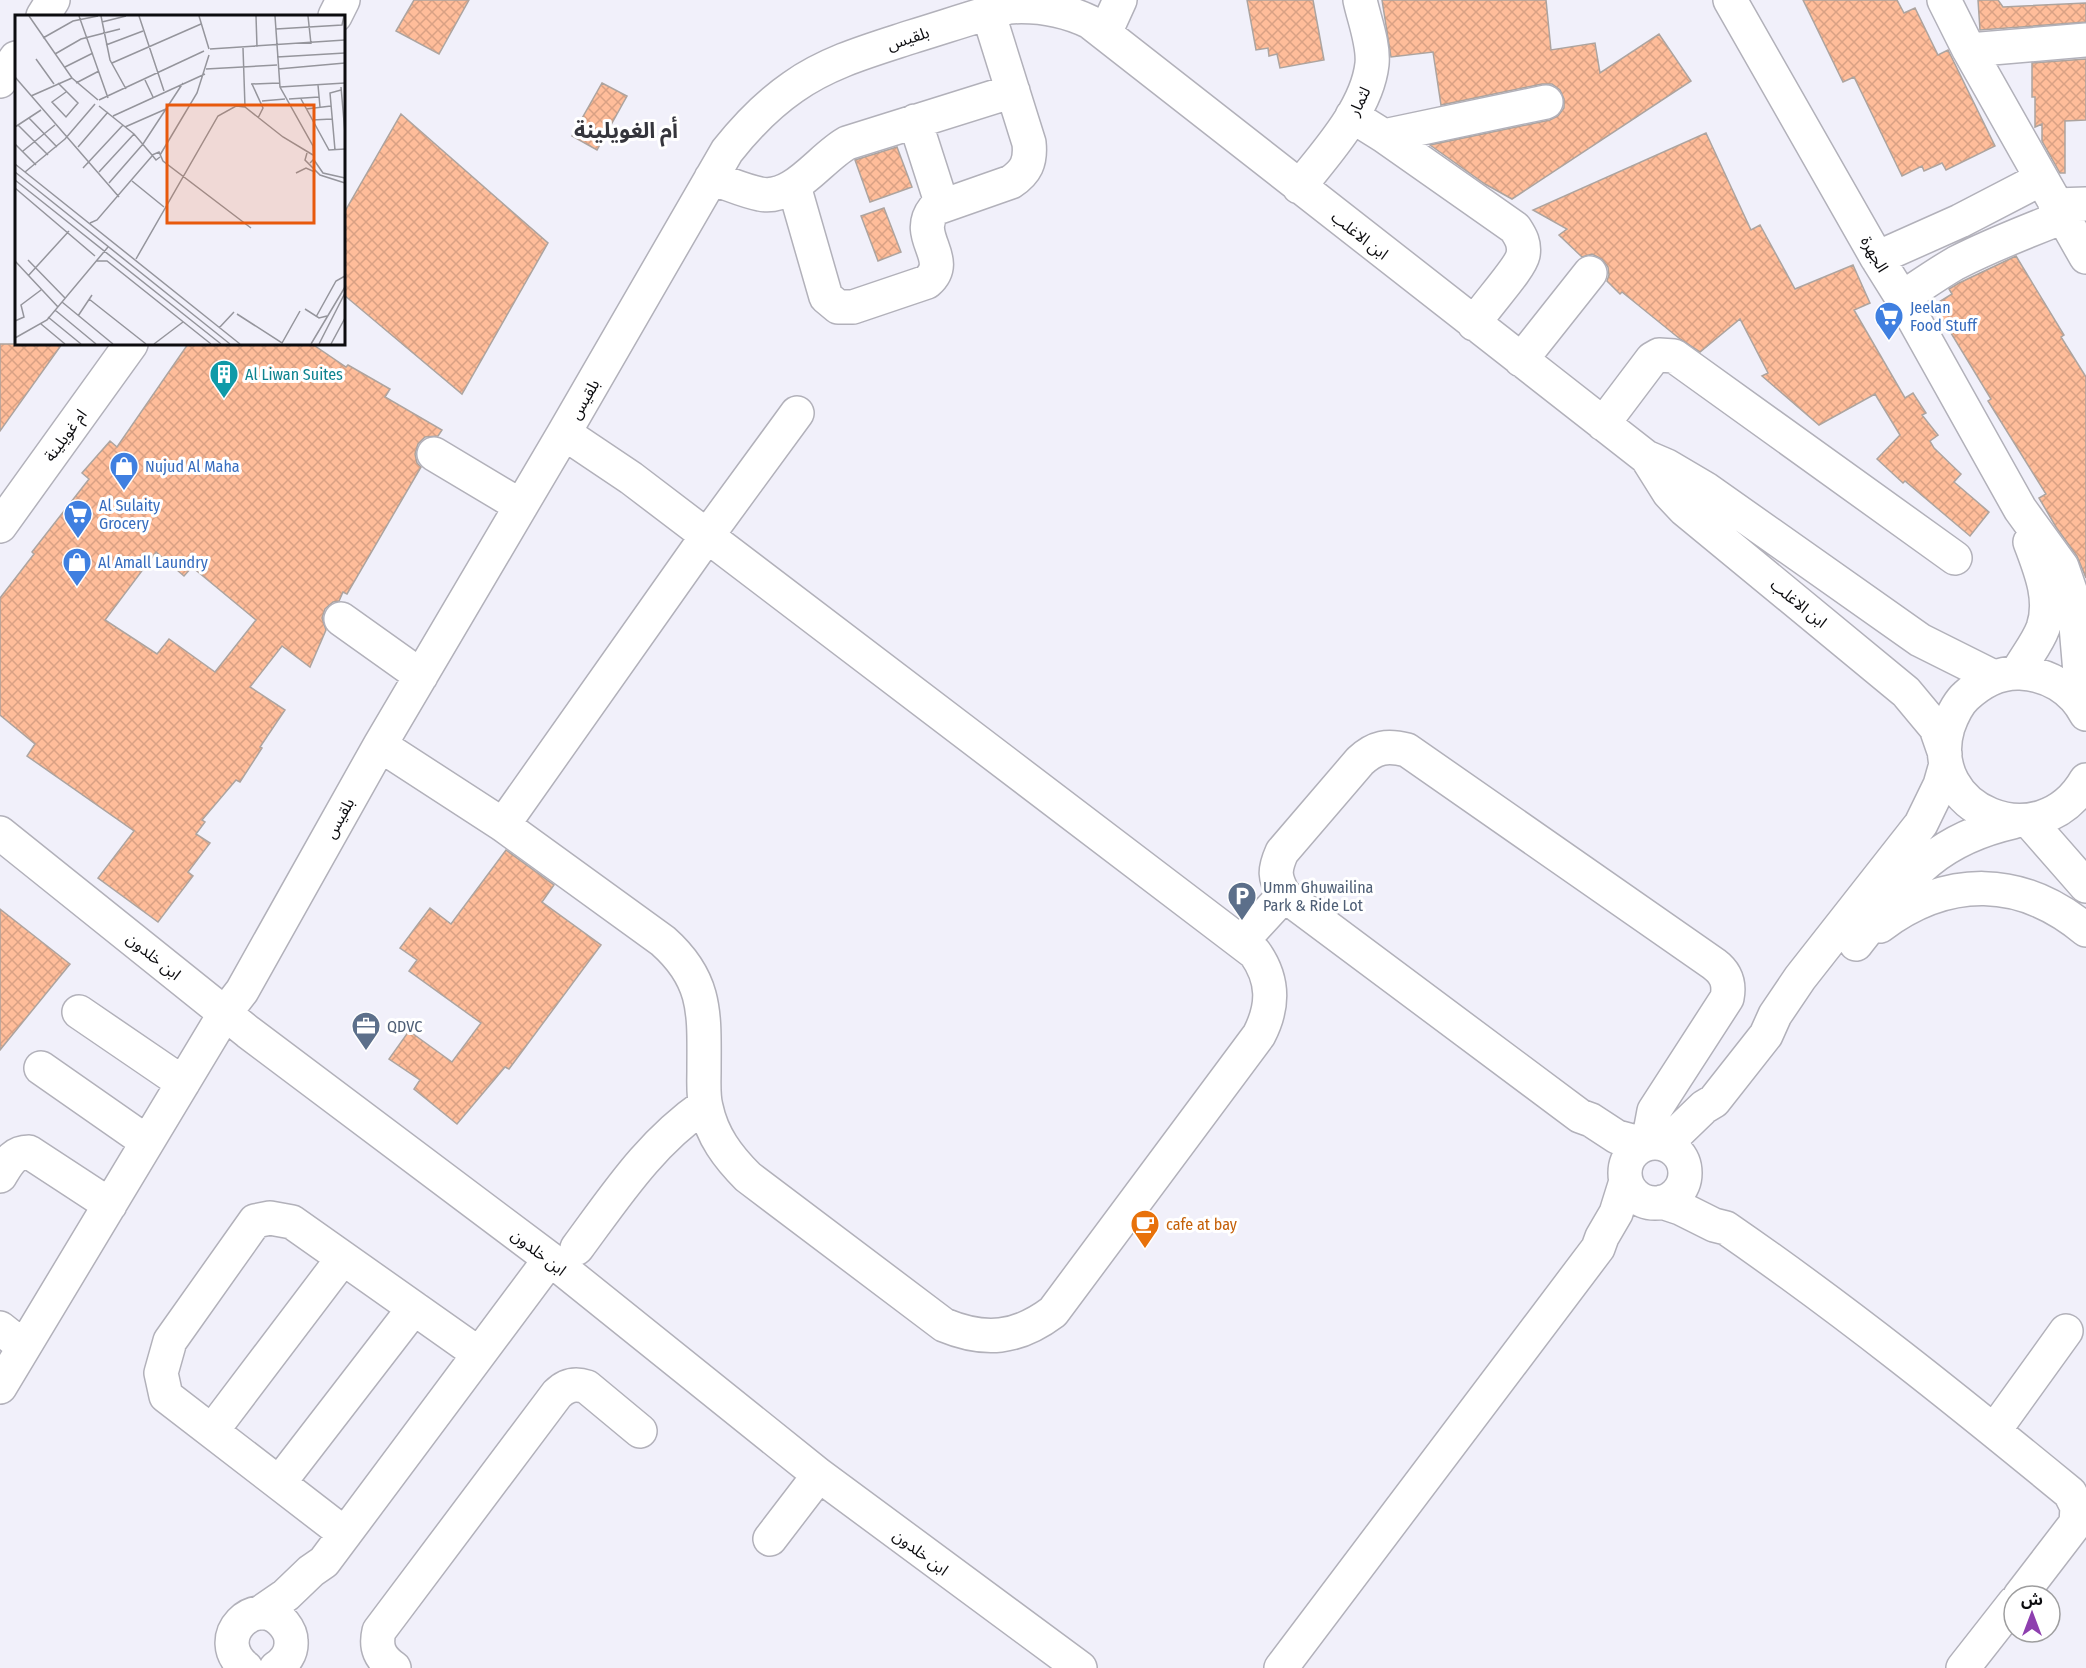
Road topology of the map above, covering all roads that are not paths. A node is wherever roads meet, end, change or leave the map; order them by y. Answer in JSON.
{"nodes":[{"id":1,"x":53,"y":0,"type":"edge"},
{"id":2,"x":343,"y":0,"type":"edge"},
{"id":3,"x":1120,"y":0,"type":"edge"},
{"id":4,"x":1360,"y":0,"type":"edge"},
{"id":5,"x":1731,"y":0,"type":"edge"},
{"id":6,"x":1944,"y":0,"type":"edge"},
{"id":7,"x":988,"y":12,"type":"junction"},
{"id":8,"x":44,"y":15,"type":"edge"},
{"id":9,"x":336,"y":15,"type":"edge"},
{"id":10,"x":1105,"y":33,"type":"junction"},
{"id":11,"x":2086,"y":39,"type":"edge"},
{"id":12,"x":15,"y":44,"type":"edge"},
{"id":13,"x":1969,"y":50,"type":"junction"},
{"id":14,"x":0,"y":51,"type":"edge"},
{"id":15,"x":15,"y":59,"type":"edge"},
{"id":16,"x":0,"y":81,"type":"edge"},
{"id":17,"x":1013,"y":91,"type":"junction"},
{"id":18,"x":1546,"y":102,"type":"dead end"},
{"id":19,"x":1352,"y":116,"type":"junction"},
{"id":20,"x":915,"y":121,"type":"junction"},
{"id":21,"x":1384,"y":136,"type":"junction"},
{"id":22,"x":711,"y":178,"type":"junction"},
{"id":23,"x":794,"y":186,"type":"junction"},
{"id":24,"x":1299,"y":187,"type":"junction"},
{"id":25,"x":2061,"y":201,"type":"edge"},
{"id":26,"x":942,"y":205,"type":"junction"},
{"id":27,"x":2086,"y":257,"type":"edge"},
{"id":28,"x":1877,"y":258,"type":"junction"},
{"id":29,"x":1590,"y":273,"type":"dead end"},
{"id":30,"x":1902,"y":298,"type":"junction"},
{"id":31,"x":1474,"y":324,"type":"junction"},
{"id":32,"x":130,"y":345,"type":"edge"},
{"id":33,"x":1521,"y":360,"type":"junction"},
{"id":34,"x":797,"y":413,"type":"dead end"},
{"id":35,"x":1603,"y":424,"type":"junction"},
{"id":36,"x":564,"y":433,"type":"junction"},
{"id":37,"x":434,"y":454,"type":"dead end"},
{"id":38,"x":1646,"y":457,"type":"junction"},
{"id":39,"x":521,"y":506,"type":"junction"},
{"id":40,"x":2020,"y":509,"type":"junction"},
{"id":41,"x":0,"y":526,"type":"edge"},
{"id":42,"x":706,"y":536,"type":"junction"},
{"id":43,"x":1955,"y":558,"type":"dead end"},
{"id":44,"x":341,"y":619,"type":"dead end"},
{"id":45,"x":421,"y":675,"type":"junction"},
{"id":46,"x":2006,"y":675,"type":"junction"},
{"id":47,"x":2084,"y":711,"type":"edge"},
{"id":48,"x":380,"y":745,"type":"junction"},
{"id":49,"x":1946,"y":759,"type":"junction"},
{"id":50,"x":2086,"y":780,"type":"edge"},
{"id":51,"x":2021,"y":821,"type":"junction"},
{"id":52,"x":502,"y":825,"type":"junction"},
{"id":53,"x":0,"y":833,"type":"edge"},
{"id":54,"x":2086,"y":886,"type":"edge"},
{"id":55,"x":1284,"y":895,"type":"junction"},
{"id":56,"x":2086,"y":930,"type":"edge"},
{"id":57,"x":1241,"y":942,"type":"junction"},
{"id":58,"x":1839,"y":964,"type":"junction"},
{"id":59,"x":80,"y":1012,"type":"dead end"},
{"id":60,"x":225,"y":1013,"type":"junction"},
{"id":61,"x":1766,"y":1035,"type":"junction"},
{"id":62,"x":41,"y":1068,"type":"dead end"},
{"id":63,"x":183,"y":1083,"type":"junction"},
{"id":64,"x":1714,"y":1101,"type":"junction"},
{"id":65,"x":705,"y":1105,"type":"junction"},
{"id":66,"x":1580,"y":1116,"type":"junction"},
{"id":67,"x":147,"y":1142,"type":"junction"},
{"id":68,"x":1650,"y":1143,"type":"junction"},
{"id":69,"x":1686,"y":1171,"type":"junction"},
{"id":70,"x":0,"y":1176,"type":"edge"},
{"id":71,"x":1625,"y":1178,"type":"junction"},
{"id":72,"x":1659,"y":1203,"type":"junction"},
{"id":73,"x":110,"y":1204,"type":"junction"},
{"id":74,"x":1726,"y":1228,"type":"junction"},
{"id":75,"x":1598,"y":1248,"type":"junction"},
{"id":76,"x":563,"y":1253,"type":"junction"},
{"id":77,"x":343,"y":1258,"type":"junction"},
{"id":78,"x":414,"y":1308,"type":"junction"},
{"id":79,"x":2066,"y":1332,"type":"dead end"},
{"id":80,"x":12,"y":1337,"type":"edge"},
{"id":81,"x":479,"y":1354,"type":"junction"},
{"id":82,"x":0,"y":1387,"type":"edge"},
{"id":83,"x":212,"y":1431,"type":"junction"},
{"id":84,"x":640,"y":1431,"type":"dead end"},
{"id":85,"x":1994,"y":1431,"type":"junction"},
{"id":86,"x":819,"y":1475,"type":"junction"},
{"id":87,"x":279,"y":1483,"type":"junction"},
{"id":88,"x":345,"y":1534,"type":"junction"},
{"id":89,"x":770,"y":1539,"type":"dead end"},
{"id":90,"x":324,"y":1562,"type":"junction"},
{"id":91,"x":2029,"y":1584,"type":"edge"},
{"id":92,"x":260,"y":1613,"type":"junction"},
{"id":93,"x":2002,"y":1618,"type":"edge"},
{"id":94,"x":291,"y":1636,"type":"junction"},
{"id":95,"x":235,"y":1662,"type":"edge"},
{"id":96,"x":276,"y":1668,"type":"edge"},
{"id":97,"x":312,"y":1668,"type":"edge"},
{"id":98,"x":394,"y":1668,"type":"edge"},
{"id":99,"x":1080,"y":1668,"type":"edge"},
{"id":100,"x":1281,"y":1668,"type":"edge"},
{"id":101,"x":1963,"y":1668,"type":"edge"}],
"edges":[{"from":1,"to":8,"type":"street"},
{"from":2,"to":9,"type":"street"},
{"from":3,"to":10,"type":"street"},
{"from":4,"to":19,"type":"street","name":"لثمار"},
{"from":5,"to":28,"type":"street","name":"الجهرة"},
{"from":6,"to":13,"type":"street"},
{"from":7,"to":10,"type":"street","name":"بلقيس"},
{"from":7,"to":17,"type":"street"},
{"from":7,"to":22,"type":"street","name":"بلقيس"},
{"from":10,"to":24,"type":"street","name":"ابن الاغلب"},
{"from":11,"to":13,"type":"street"},
{"from":12,"to":14,"type":"street"},
{"from":13,"to":25,"type":"street"},
{"from":15,"to":16,"type":"street"},
{"from":17,"to":20,"type":"street"},
{"from":17,"to":26,"type":"street"},
{"from":18,"to":21,"type":"street"},
{"from":19,"to":21,"type":"street"},
{"from":19,"to":24,"type":"street","name":"لثمار"},
{"from":20,"to":23,"type":"street"},
{"from":20,"to":26,"type":"street"},
{"from":21,"to":31,"type":"street"},
{"from":22,"to":23,"type":"street"},
{"from":22,"to":36,"type":"street","name":"بلقيس"},
{"from":23,"to":26,"type":"street"},
{"from":24,"to":31,"type":"street","name":"ابن الاغلب"},
{"from":25,"to":27,"type":"street"},
{"from":25,"to":28,"type":"street"},
{"from":25,"to":30,"type":"street"},
{"from":28,"to":30,"type":"street","name":"الجهرة"},
{"from":29,"to":33,"type":"street"},
{"from":30,"to":40,"type":"street","name":"الجهرة"},
{"from":31,"to":33,"type":"street","name":"ابن الاغلب"},
{"from":32,"to":41,"type":"street","name":"ام غويلينة"},
{"from":33,"to":35,"type":"street","name":"ابن الاغلب"},
{"from":34,"to":42,"type":"street"},
{"from":35,"to":38,"type":"street","name":"ابن الاغلب"},
{"from":35,"to":43,"type":"street"},
{"from":36,"to":39,"type":"street","name":"بلقيس"},
{"from":36,"to":42,"type":"street"},
{"from":37,"to":39,"type":"street"},
{"from":38,"to":46,"type":"street","name":"ابن الاغلب"},
{"from":38,"to":49,"type":"street","name":"ابن الاغلب"},
{"from":39,"to":45,"type":"street","name":"بلقيس"},
{"from":40,"to":46,"type":"street","name":"الجهرة"},
{"from":40,"to":47,"type":"street","name":"الجهرة"},
{"from":42,"to":52,"type":"street"},
{"from":42,"to":57,"type":"street"},
{"from":44,"to":45,"type":"street"},
{"from":45,"to":48,"type":"street","name":"بلقيس"},
{"from":46,"to":47,"type":"street","name":"ابن الاغلب"},
{"from":46,"to":49,"type":"street"},
{"from":48,"to":52,"type":"street"},
{"from":48,"to":60,"type":"street","name":"بلقيس"},
{"from":49,"to":51,"type":"street","name":"ابن الاغلب"},
{"from":49,"to":61,"type":"street"},
{"from":50,"to":51,"type":"street"},
{"from":51,"to":54,"type":"street"},
{"from":51,"to":58,"type":"street"},
{"from":52,"to":65,"type":"street"},
{"from":53,"to":60,"type":"street","name":"ابن خلدون"},
{"from":55,"to":57,"type":"street"},
{"from":55,"to":66,"type":"street"},
{"from":55,"to":68,"type":"street"},
{"from":56,"to":58,"type":"street"},
{"from":57,"to":65,"type":"street"},
{"from":58,"to":61,"type":"street"},
{"from":59,"to":63,"type":"street"},
{"from":60,"to":63,"type":"street","name":"بلقيس"},
{"from":60,"to":76,"type":"street","name":"ابن خلدون"},
{"from":61,"to":64,"type":"street"},
{"from":62,"to":67,"type":"street"},
{"from":63,"to":67,"type":"street","name":"بلقيس"},
{"from":64,"to":68,"type":"street"},
{"from":64,"to":69,"type":"street"},
{"from":65,"to":76,"type":"street"},
{"from":66,"to":68,"type":"street"},
{"from":66,"to":71,"type":"street"},
{"from":67,"to":73,"type":"street","name":"بلقيس"},
{"from":68,"to":69,"type":"street"},
{"from":68,"to":71,"type":"street"},
{"from":69,"to":72,"type":"street"},
{"from":69,"to":74,"type":"street"},
{"from":70,"to":73,"type":"street"},
{"from":71,"to":72,"type":"street"},
{"from":71,"to":75,"type":"street"},
{"from":72,"to":74,"type":"street"},
{"from":72,"to":75,"type":"street"},
{"from":73,"to":80,"type":"street","name":"بلقيس"},
{"from":74,"to":85,"type":"street"},
{"from":75,"to":100,"type":"street"},
{"from":76,"to":81,"type":"street"},
{"from":76,"to":86,"type":"street","name":"ابن خلدون"},
{"from":77,"to":78,"type":"street"},
{"from":77,"to":83,"type":"street"},
{"from":77,"to":83,"type":"street"},
{"from":78,"to":81,"type":"street"},
{"from":78,"to":87,"type":"street"},
{"from":79,"to":85,"type":"street"},
{"from":80,"to":82,"type":"street","name":"بلقيس"},
{"from":81,"to":88,"type":"street"},
{"from":83,"to":87,"type":"street"},
{"from":84,"to":98,"type":"street"},
{"from":85,"to":91,"type":"street"},
{"from":86,"to":89,"type":"street"},
{"from":86,"to":99,"type":"street","name":"ابن خلدون"},
{"from":87,"to":88,"type":"street"},
{"from":88,"to":90,"type":"street"},
{"from":90,"to":92,"type":"street"},
{"from":90,"to":94,"type":"street"},
{"from":92,"to":94,"type":"street"},
{"from":92,"to":95,"type":"street"},
{"from":93,"to":101,"type":"street"},
{"from":94,"to":96,"type":"street"},
{"from":94,"to":97,"type":"street"}]}
